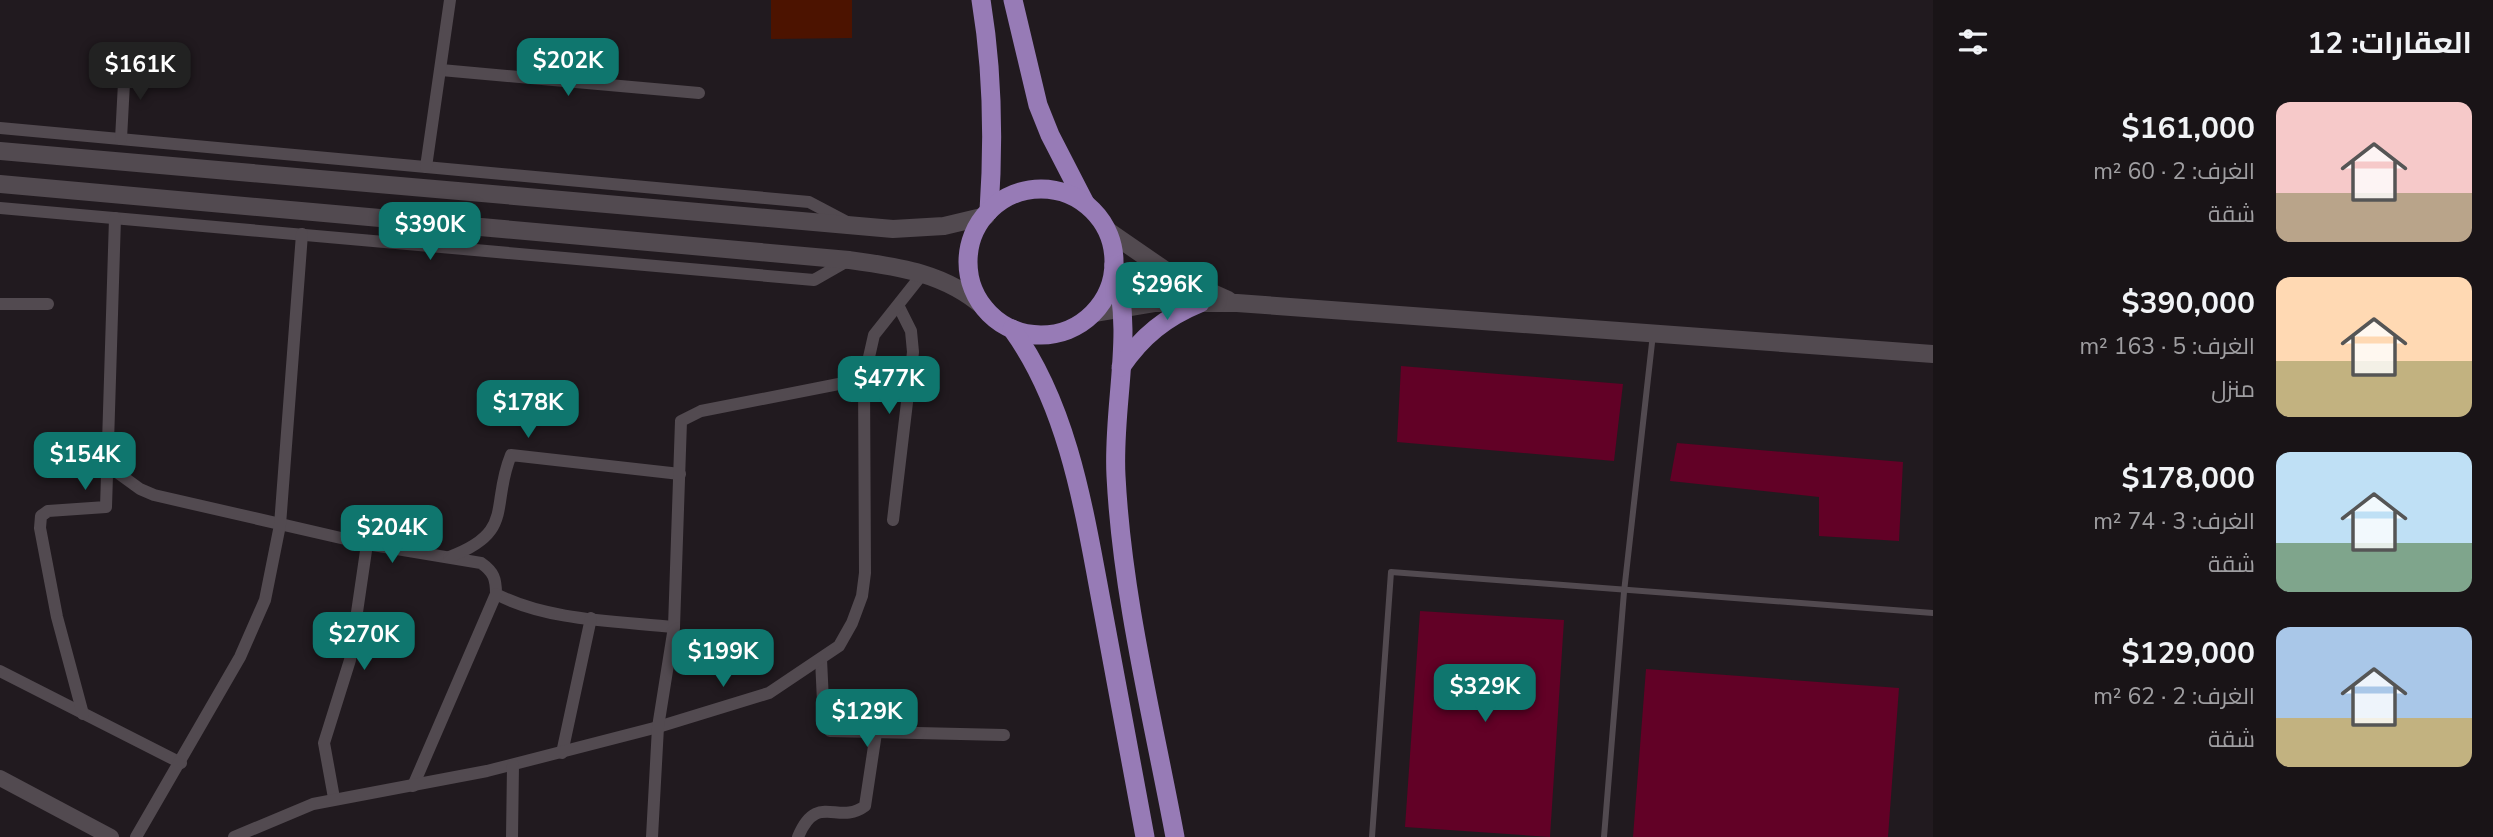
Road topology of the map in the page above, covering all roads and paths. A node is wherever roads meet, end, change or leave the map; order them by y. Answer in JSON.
{"nodes":[{"id":1,"x":450,"y":0,"type":"edge"},
{"id":2,"x":981,"y":0,"type":"edge"},
{"id":3,"x":1013,"y":0,"type":"edge"},
{"id":4,"x":125,"y":64,"type":"dead end"},
{"id":5,"x":440,"y":70,"type":"junction"},
{"id":6,"x":699,"y":93,"type":"dead end"},
{"id":7,"x":0,"y":128,"type":"edge"},
{"id":8,"x":121,"y":139,"type":"junction"},
{"id":9,"x":0,"y":150,"type":"edge"},
{"id":10,"x":426,"y":167,"type":"junction"},
{"id":11,"x":0,"y":184,"type":"edge"},
{"id":12,"x":1086,"y":204,"type":"junction"},
{"id":13,"x":0,"y":208,"type":"edge"},
{"id":14,"x":987,"y":214,"type":"junction"},
{"id":15,"x":115,"y":218,"type":"junction"},
{"id":16,"x":853,"y":225,"type":"junction"},
{"id":17,"x":1108,"y":231,"type":"junction"},
{"id":18,"x":302,"y":234,"type":"junction"},
{"id":19,"x":849,"y":260,"type":"junction"},
{"id":20,"x":1114,"y":265,"type":"junction"},
{"id":21,"x":924,"y":272,"type":"junction"},
{"id":22,"x":1200,"y":303,"type":"junction"},
{"id":23,"x":1237,"y":303,"type":"junction"},
{"id":24,"x":0,"y":304,"type":"edge"},
{"id":25,"x":48,"y":304,"type":"dead end"},
{"id":26,"x":898,"y":307,"type":"junction"},
{"id":27,"x":1124,"y":307,"type":"junction"},
{"id":28,"x":985,"y":308,"type":"junction"},
{"id":29,"x":1094,"y":313,"type":"junction"},
{"id":30,"x":1012,"y":329,"type":"junction"},
{"id":31,"x":1653,"y":333,"type":"junction"},
{"id":32,"x":1933,"y":354,"type":"edge"},
{"id":33,"x":1120,"y":368,"type":"junction"},
{"id":34,"x":864,"y":379,"type":"junction"},
{"id":35,"x":107,"y":465,"type":"junction"},
{"id":36,"x":680,"y":474,"type":"junction"},
{"id":37,"x":893,"y":520,"type":"dead end"},
{"id":38,"x":280,"y":525,"type":"junction"},
{"id":39,"x":368,"y":544,"type":"junction"},
{"id":40,"x":447,"y":558,"type":"junction"},
{"id":41,"x":1624,"y":592,"type":"junction"},
{"id":42,"x":496,"y":594,"type":"junction"},
{"id":43,"x":1933,"y":613,"type":"edge"},
{"id":44,"x":591,"y":618,"type":"junction"},
{"id":45,"x":674,"y":627,"type":"junction"},
{"id":46,"x":821,"y":659,"type":"junction"},
{"id":47,"x":0,"y":671,"type":"edge"},
{"id":48,"x":83,"y":714,"type":"junction"},
{"id":49,"x":658,"y":727,"type":"junction"},
{"id":50,"x":876,"y":733,"type":"junction"},
{"id":51,"x":1004,"y":735,"type":"dead end"},
{"id":52,"x":562,"y":752,"type":"junction"},
{"id":53,"x":181,"y":763,"type":"junction"},
{"id":54,"x":513,"y":765,"type":"junction"},
{"id":55,"x":0,"y":778,"type":"edge"},
{"id":56,"x":414,"y":786,"type":"junction"},
{"id":57,"x":334,"y":798,"type":"junction"},
{"id":58,"x":111,"y":837,"type":"edge"},
{"id":59,"x":136,"y":837,"type":"edge"},
{"id":60,"x":234,"y":837,"type":"edge"},
{"id":61,"x":512,"y":837,"type":"edge"},
{"id":62,"x":652,"y":837,"type":"edge"},
{"id":63,"x":797,"y":837,"type":"edge"},
{"id":64,"x":1145,"y":837,"type":"edge"},
{"id":65,"x":1175,"y":837,"type":"edge"},
{"id":66,"x":1372,"y":837,"type":"edge"},
{"id":67,"x":1604,"y":837,"type":"edge"}],
"edges":[{"from":1,"to":5,"type":"street"},
{"from":2,"to":14,"type":"main road"},
{"from":3,"to":12,"type":"main road"},
{"from":4,"to":8,"type":"street"},
{"from":5,"to":6,"type":"street"},
{"from":5,"to":10,"type":"street"},
{"from":7,"to":8,"type":"street"},
{"from":8,"to":10,"type":"street"},
{"from":9,"to":16,"type":"main road"},
{"from":10,"to":16,"type":"street"},
{"from":11,"to":19,"type":"main road"},
{"from":12,"to":14,"type":"main road"},
{"from":12,"to":17,"type":"main road"},
{"from":13,"to":15,"type":"street"},
{"from":14,"to":16,"type":"main road"},
{"from":14,"to":28,"type":"main road"},
{"from":15,"to":18,"type":"street"},
{"from":15,"to":35,"type":"street"},
{"from":17,"to":20,"type":"main road"},
{"from":17,"to":23,"type":"main road"},
{"from":18,"to":19,"type":"street"},
{"from":18,"to":38,"type":"street"},
{"from":19,"to":21,"type":"main road"},
{"from":20,"to":27,"type":"main road"},
{"from":20,"to":29,"type":"main road"},
{"from":21,"to":26,"type":"street"},
{"from":21,"to":28,"type":"main road"},
{"from":22,"to":23,"type":"main road"},
{"from":22,"to":27,"type":"main road"},
{"from":22,"to":33,"type":"main road"},
{"from":23,"to":31,"type":"main road"},
{"from":24,"to":25,"type":"street"},
{"from":26,"to":34,"type":"street"},
{"from":26,"to":37,"type":"street"},
{"from":27,"to":29,"type":"main road"},
{"from":27,"to":33,"type":"main road"},
{"from":28,"to":30,"type":"main road"},
{"from":29,"to":30,"type":"main road"},
{"from":30,"to":64,"type":"main road"},
{"from":31,"to":32,"type":"main road"},
{"from":31,"to":41,"type":"lane"},
{"from":33,"to":65,"type":"main road"},
{"from":34,"to":36,"type":"street"},
{"from":34,"to":46,"type":"street"},
{"from":35,"to":38,"type":"street"},
{"from":35,"to":48,"type":"street"},
{"from":36,"to":40,"type":"street"},
{"from":36,"to":45,"type":"street"},
{"from":38,"to":39,"type":"street"},
{"from":38,"to":53,"type":"street"},
{"from":39,"to":40,"type":"street"},
{"from":39,"to":57,"type":"street"},
{"from":40,"to":42,"type":"street"},
{"from":41,"to":43,"type":"lane"},
{"from":41,"to":66,"type":"lane"},
{"from":41,"to":67,"type":"lane"},
{"from":42,"to":44,"type":"street"},
{"from":42,"to":56,"type":"street"},
{"from":44,"to":45,"type":"street"},
{"from":44,"to":52,"type":"street"},
{"from":45,"to":49,"type":"street"},
{"from":46,"to":49,"type":"street"},
{"from":46,"to":50,"type":"street"},
{"from":47,"to":48,"type":"street"},
{"from":48,"to":53,"type":"street"},
{"from":49,"to":52,"type":"street"},
{"from":49,"to":62,"type":"street"},
{"from":50,"to":51,"type":"street"},
{"from":50,"to":63,"type":"street"},
{"from":52,"to":54,"type":"street"},
{"from":53,"to":59,"type":"street"},
{"from":54,"to":56,"type":"street"},
{"from":54,"to":61,"type":"street"},
{"from":55,"to":58,"type":"street"},
{"from":56,"to":57,"type":"street"},
{"from":57,"to":60,"type":"street"}]}
